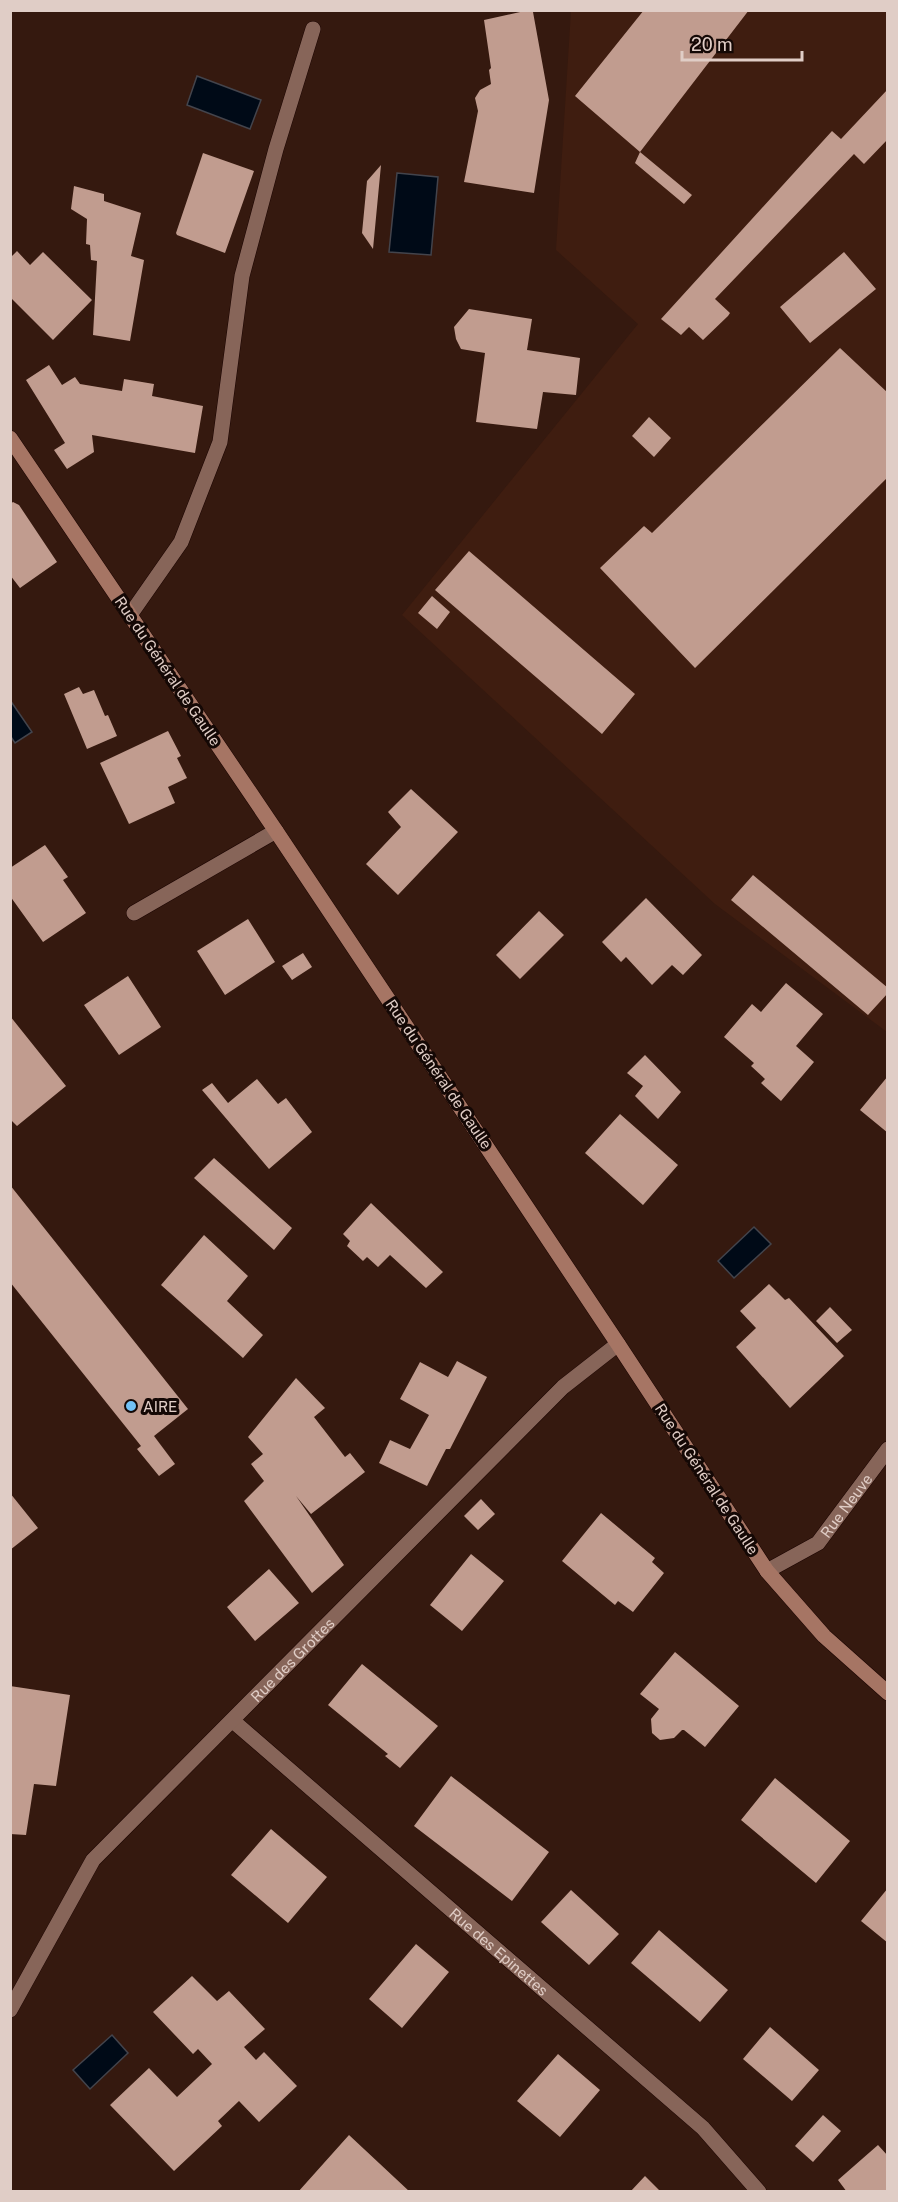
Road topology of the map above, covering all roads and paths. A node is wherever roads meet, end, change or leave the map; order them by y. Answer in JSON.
{"nodes":[{"id":1,"x":314,"y":29,"type":"dead end"},
{"id":2,"x":10,"y":438,"type":"edge"},
{"id":3,"x":130,"y":615,"type":"junction"},
{"id":4,"x":276,"y":831,"type":"junction"},
{"id":5,"x":134,"y":914,"type":"dead end"},
{"id":6,"x":618,"y":1344,"type":"junction"},
{"id":7,"x":888,"y":1449,"type":"edge"},
{"id":8,"x":767,"y":1571,"type":"junction"},
{"id":9,"x":888,"y":1693,"type":"edge"},
{"id":10,"x":233,"y":1721,"type":"junction"},
{"id":11,"x":10,"y":2010,"type":"edge"},
{"id":12,"x":759,"y":2192,"type":"edge"}],
"edges":[{"from":1,"to":3,"type":"street"},
{"from":2,"to":3,"type":"main road","name":"Rue du Général de Gaulle"},
{"from":3,"to":4,"type":"main road","name":"Rue du Général de Gaulle"},
{"from":4,"to":5,"type":"street"},
{"from":4,"to":6,"type":"main road","name":"Rue du Général de Gaulle"},
{"from":6,"to":8,"type":"main road","name":"Rue du Général de Gaulle"},
{"from":6,"to":10,"type":"street","name":"Rue des Grottes"},
{"from":7,"to":8,"type":"street","name":"Rue Neuve"},
{"from":8,"to":9,"type":"main road","name":"Rue du Général de Gaulle"},
{"from":10,"to":11,"type":"street","name":"Rue des Grottes"},
{"from":10,"to":12,"type":"street","name":"Rue des Epinettes"}]}
